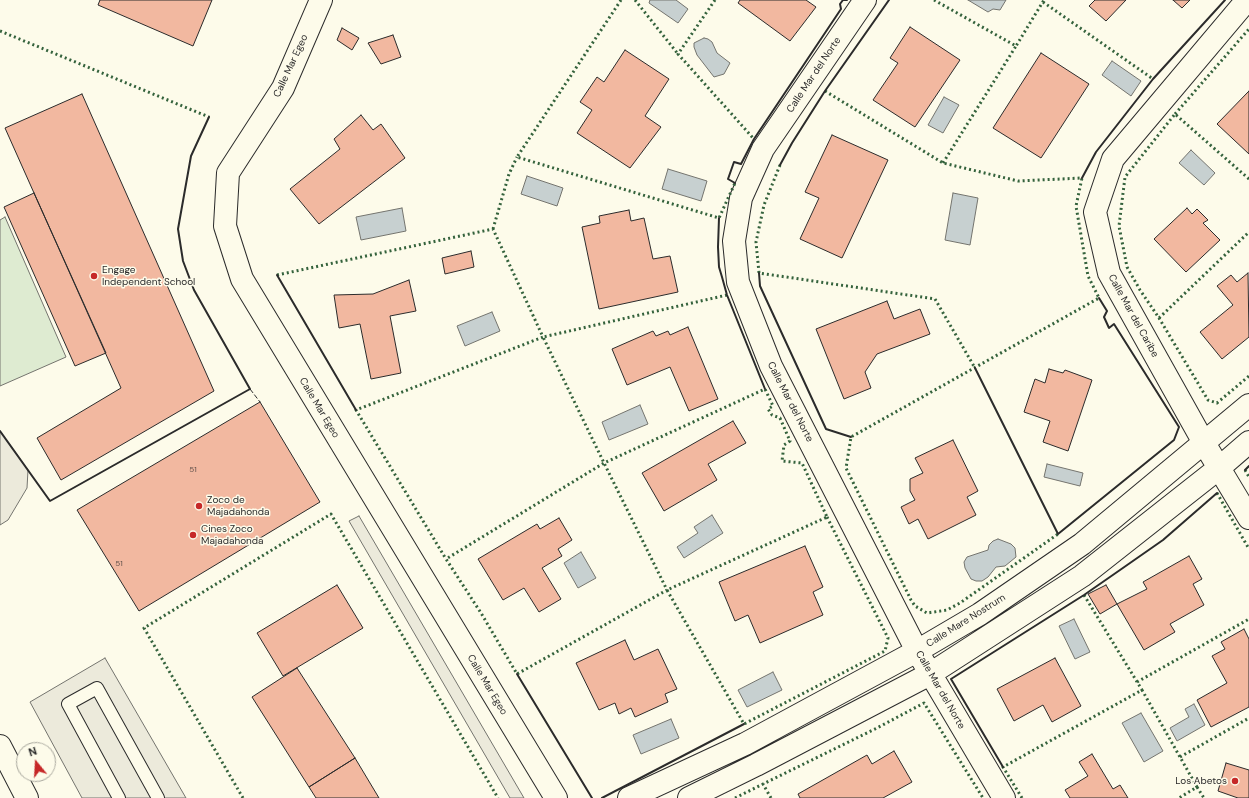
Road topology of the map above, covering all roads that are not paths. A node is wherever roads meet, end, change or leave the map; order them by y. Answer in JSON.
{"nodes":[{"id":1,"x":321,"y":0,"type":"edge"},
{"id":2,"x":865,"y":0,"type":"edge"},
{"id":3,"x":1247,"y":0,"type":"edge"},
{"id":4,"x":1249,"y":405,"type":"edge"},
{"id":5,"x":1249,"y":442,"type":"edge"},
{"id":6,"x":1204,"y":443,"type":"junction"},
{"id":7,"x":1219,"y":468,"type":"junction"},
{"id":8,"x":1249,"y":518,"type":"edge"},
{"id":9,"x":917,"y":651,"type":"junction"},
{"id":10,"x":930,"y":674,"type":"junction"},
{"id":11,"x":0,"y":746,"type":"edge"},
{"id":12,"x":27,"y":798,"type":"edge"},
{"id":13,"x":119,"y":798,"type":"edge"},
{"id":14,"x":158,"y":798,"type":"edge"},
{"id":15,"x":556,"y":798,"type":"edge"},
{"id":16,"x":629,"y":798,"type":"edge"},
{"id":17,"x":689,"y":798,"type":"edge"},
{"id":18,"x":1004,"y":798,"type":"edge"}],
"edges":[{"from":1,"to":15,"type":"street","name":"Calle Mar Egeo"},
{"from":2,"to":9,"type":"street","name":"Calle Mar del Norte"},
{"from":3,"to":6,"type":"street","name":"Calle Mar del Caribe"},
{"from":4,"to":6,"type":"street","name":"Calle Mare Nostrum"},
{"from":5,"to":7,"type":"street"},
{"from":6,"to":7,"type":"street","name":"Calle Mar del Caribe"},
{"from":6,"to":9,"type":"street","name":"Calle Mare Nostrum"},
{"from":7,"to":8,"type":"street","name":"Calle Mar del Caribe"},
{"from":7,"to":10,"type":"street"},
{"from":9,"to":10,"type":"street","name":"Calle Mar del Norte"},
{"from":9,"to":16,"type":"street","name":"Calle Mare Nostrum"},
{"from":10,"to":17,"type":"street"},
{"from":10,"to":18,"type":"street","name":"Calle Mar del Norte"},
{"from":11,"to":12,"type":"street"},
{"from":13,"to":14,"type":"lane"}]}
